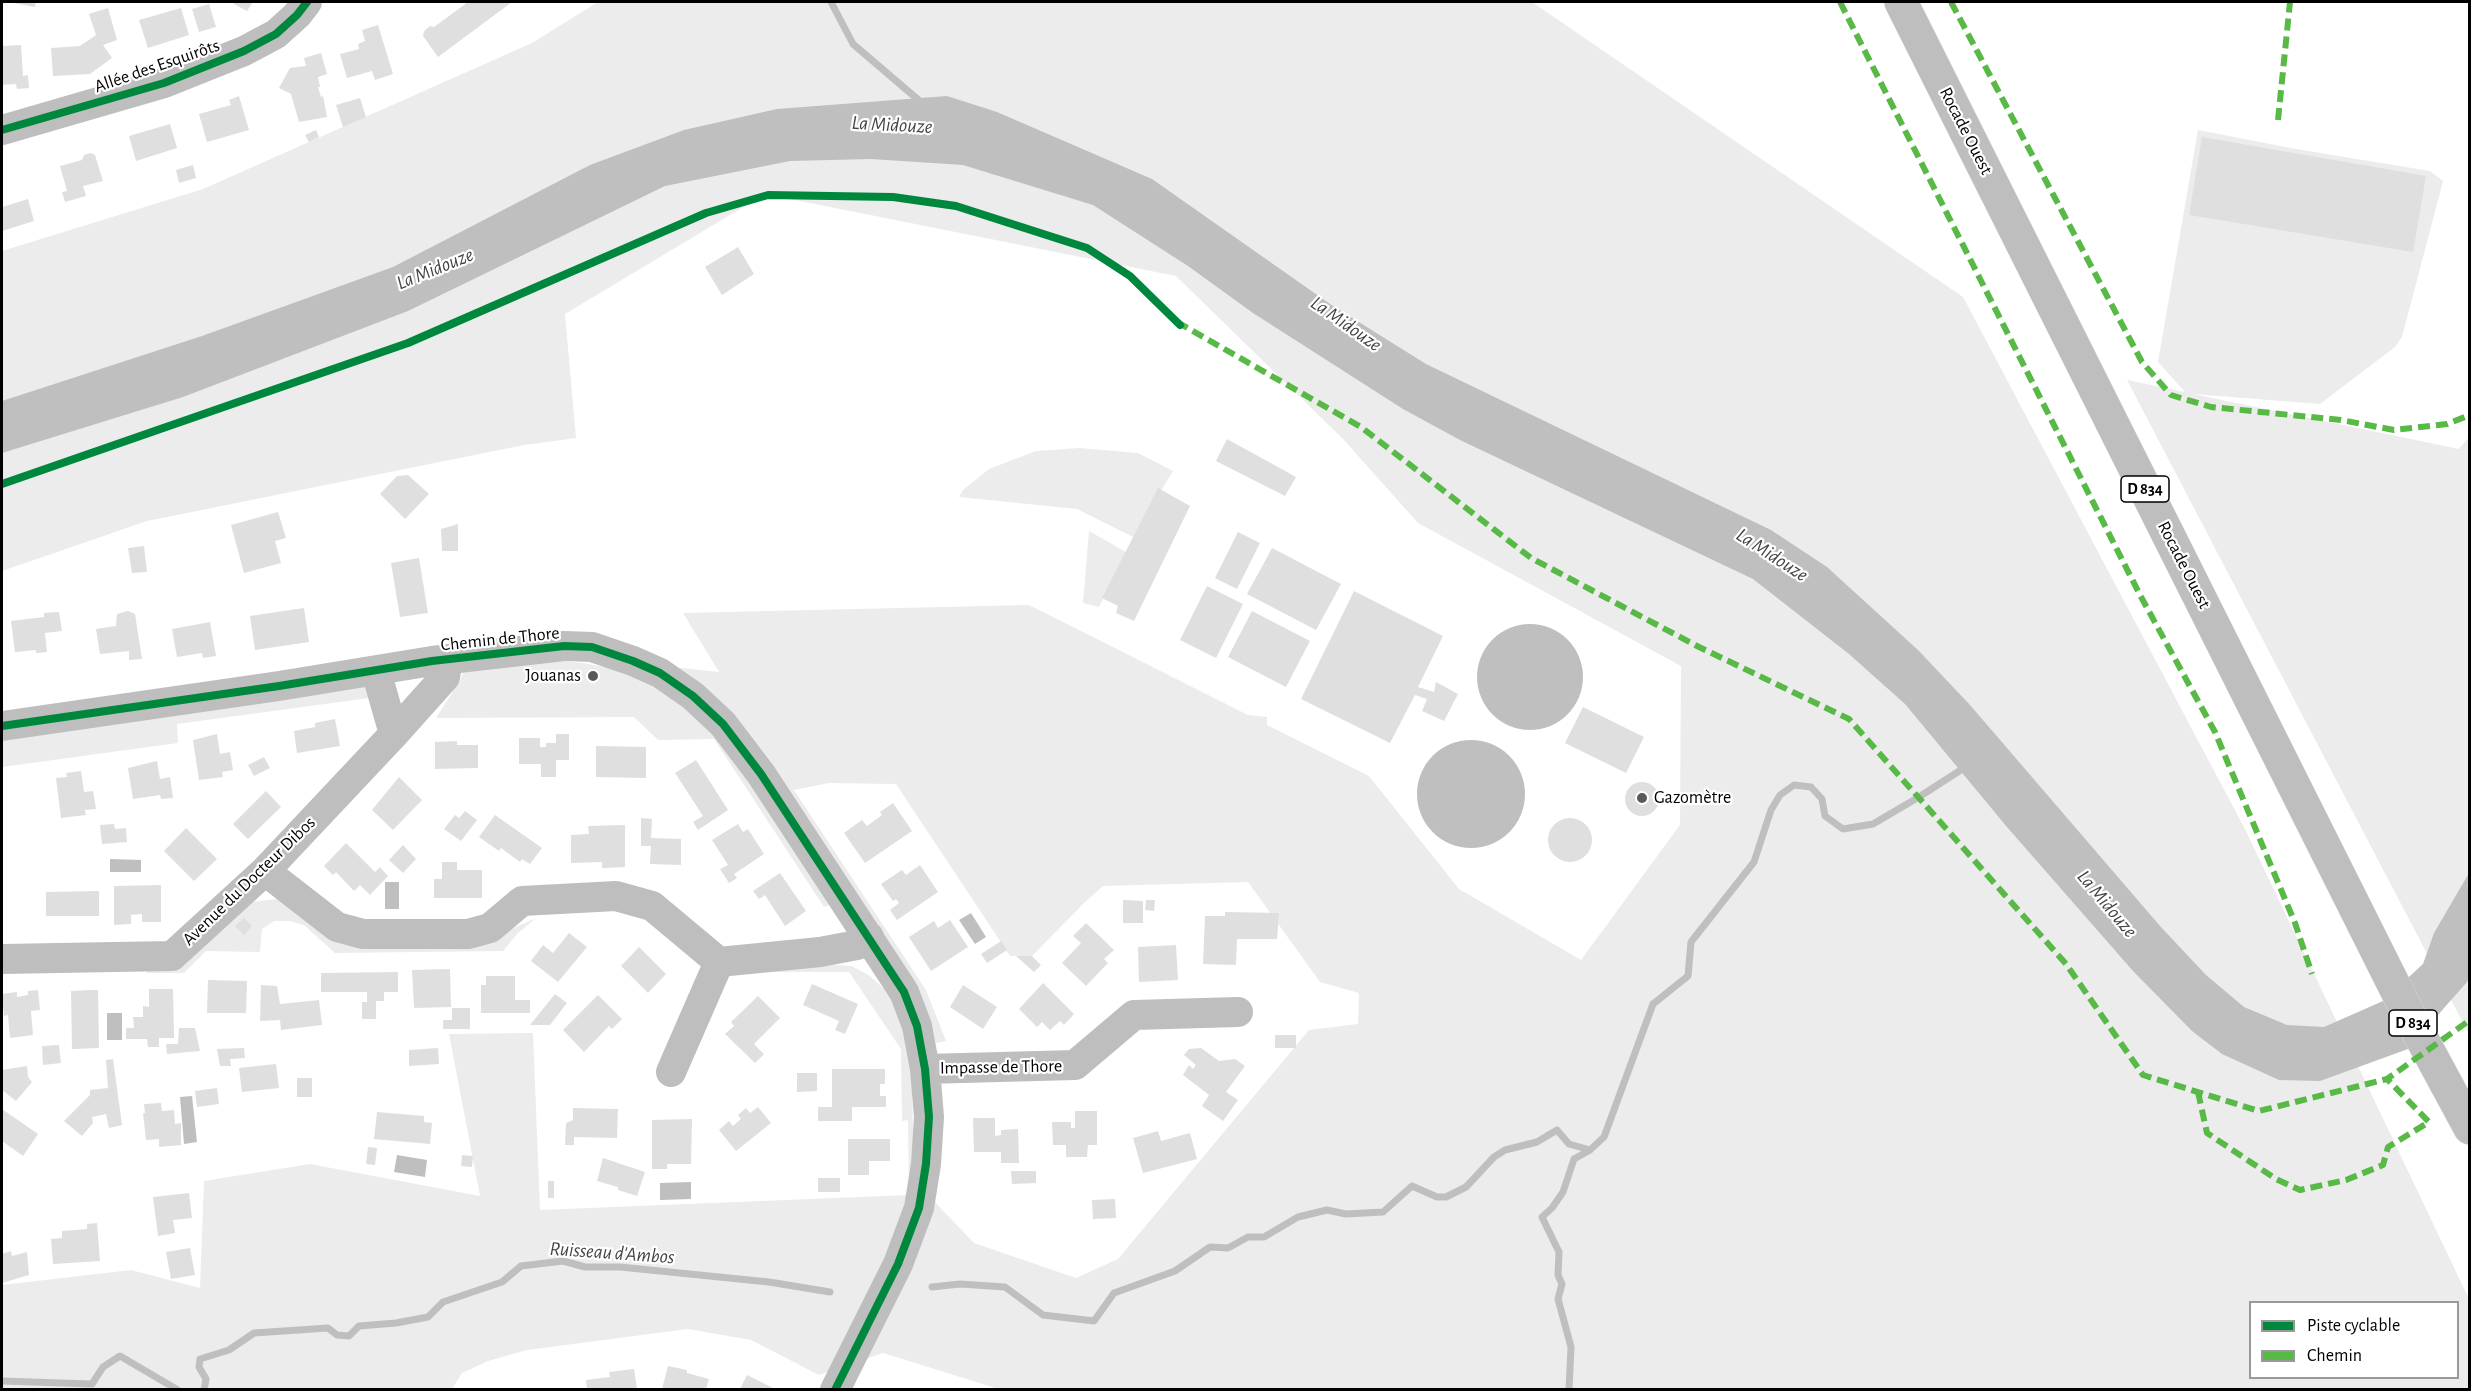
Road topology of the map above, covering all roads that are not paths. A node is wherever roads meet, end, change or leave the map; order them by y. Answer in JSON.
{"nodes":[{"id":1,"x":307,"y":2,"type":"edge"},
{"id":2,"x":1901,"y":2,"type":"edge"},
{"id":3,"x":2,"y":130,"type":"edge"},
{"id":4,"x":448,"y":659,"type":"junction"},
{"id":5,"x":376,"y":671,"type":"junction"},
{"id":6,"x":2,"y":726,"type":"edge"},
{"id":7,"x":394,"y":734,"type":"junction"},
{"id":8,"x":265,"y":871,"type":"junction"},
{"id":9,"x":870,"y":937,"type":"junction"},
{"id":10,"x":2,"y":959,"type":"edge"},
{"id":11,"x":719,"y":962,"type":"junction"},
{"id":12,"x":1238,"y":1012,"type":"dead end"},
{"id":13,"x":925,"y":1069,"type":"junction"},
{"id":14,"x":671,"y":1072,"type":"dead end"},
{"id":15,"x":2469,"y":1128,"type":"edge"},
{"id":16,"x":835,"y":1389,"type":"edge"}],
"edges":[{"from":1,"to":3,"type":"street","name":"Allée des Esquirôts"},
{"from":2,"to":15,"type":"main road","name":"Rocade Ouest","number":"D 834"},
{"from":4,"to":5,"type":"street","name":"Chemin de Thore"},
{"from":4,"to":7,"type":"street","name":"Avenue du Docteur Dibos"},
{"from":4,"to":9,"type":"street","name":"Chemin de Thore"},
{"from":5,"to":6,"type":"street","name":"Chemin de Thore"},
{"from":5,"to":7,"type":"street"},
{"from":7,"to":8,"type":"street","name":"Avenue du Docteur Dibos"},
{"from":8,"to":10,"type":"street","name":"Avenue du Docteur Dibos"},
{"from":8,"to":11,"type":"street"},
{"from":9,"to":11,"type":"street"},
{"from":9,"to":13,"type":"street","name":"Chemin de Thore"},
{"from":11,"to":14,"type":"street"},
{"from":12,"to":13,"type":"street","name":"Impasse de Thore"},
{"from":13,"to":16,"type":"street","name":"Chemin de Thore"}]}
